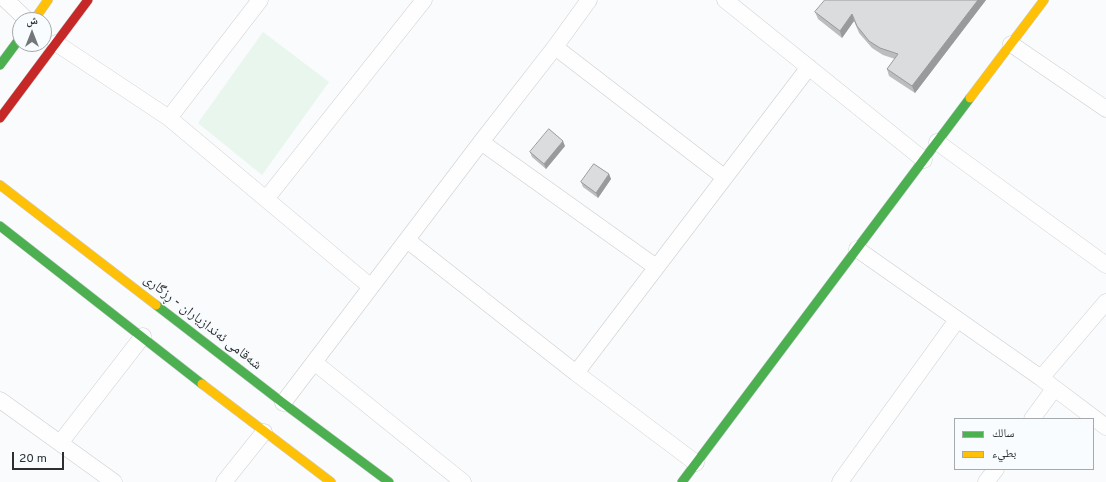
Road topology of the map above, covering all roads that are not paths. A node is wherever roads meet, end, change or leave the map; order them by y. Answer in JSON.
{"nodes":[{"id":1,"x":6,"y":0,"type":"edge"},
{"id":2,"x":48,"y":0,"type":"edge"},
{"id":3,"x":88,"y":0,"type":"edge"},
{"id":4,"x":260,"y":0,"type":"edge"},
{"id":5,"x":424,"y":0,"type":"edge"},
{"id":6,"x":589,"y":0,"type":"edge"},
{"id":7,"x":725,"y":0,"type":"edge"},
{"id":8,"x":1044,"y":0,"type":"edge"},
{"id":9,"x":19,"y":12,"type":"edge"},
{"id":10,"x":40,"y":12,"type":"edge"},
{"id":11,"x":56,"y":43,"type":"junction"},
{"id":12,"x":1011,"y":44,"type":"junction"},
{"id":13,"x":555,"y":47,"type":"junction"},
{"id":14,"x":12,"y":49,"type":"edge"},
{"id":15,"x":0,"y":65,"type":"edge"},
{"id":16,"x":809,"y":67,"type":"junction"},
{"id":17,"x":1106,"y":109,"type":"edge"},
{"id":18,"x":0,"y":118,"type":"edge"},
{"id":19,"x":169,"y":118,"type":"junction"},
{"id":20,"x":481,"y":142,"type":"junction"},
{"id":21,"x":938,"y":142,"type":"junction"},
{"id":22,"x":924,"y":160,"type":"junction"},
{"id":23,"x":724,"y":177,"type":"junction"},
{"id":24,"x":0,"y":185,"type":"edge"},
{"id":25,"x":266,"y":199,"type":"junction"},
{"id":26,"x":0,"y":226,"type":"edge"},
{"id":27,"x":407,"y":240,"type":"junction"},
{"id":28,"x":857,"y":249,"type":"junction"},
{"id":29,"x":1106,"y":265,"type":"edge"},
{"id":30,"x":656,"y":267,"type":"junction"},
{"id":31,"x":370,"y":287,"type":"junction"},
{"id":32,"x":1106,"y":302,"type":"edge"},
{"id":33,"x":957,"y":320,"type":"junction"},
{"id":34,"x":142,"y":336,"type":"junction"},
{"id":35,"x":314,"y":362,"type":"junction"},
{"id":36,"x":576,"y":373,"type":"junction"},
{"id":37,"x":1041,"y":378,"type":"junction"},
{"id":38,"x":1054,"y":388,"type":"junction"},
{"id":39,"x":0,"y":400,"type":"edge"},
{"id":40,"x":284,"y":403,"type":"junction"},
{"id":41,"x":1033,"y":418,"type":"edge"},
{"id":42,"x":1106,"y":427,"type":"edge"},
{"id":43,"x":264,"y":432,"type":"junction"},
{"id":44,"x":60,"y":443,"type":"junction"},
{"id":45,"x":696,"y":463,"type":"junction"},
{"id":46,"x":995,"y":470,"type":"edge"},
{"id":47,"x":114,"y":482,"type":"edge"},
{"id":48,"x":224,"y":482,"type":"edge"},
{"id":49,"x":331,"y":482,"type":"edge"},
{"id":50,"x":389,"y":482,"type":"edge"},
{"id":51,"x":463,"y":482,"type":"edge"},
{"id":52,"x":682,"y":482,"type":"edge"},
{"id":53,"x":840,"y":482,"type":"edge"},
{"id":54,"x":986,"y":482,"type":"edge"}],
"edges":[{"from":1,"to":9,"type":"street"},
{"from":2,"to":10,"type":"street"},
{"from":3,"to":11,"type":"street"},
{"from":4,"to":19,"type":"street"},
{"from":5,"to":25,"type":"street"},
{"from":6,"to":13,"type":"street"},
{"from":7,"to":16,"type":"street"},
{"from":8,"to":12,"type":"street"},
{"from":11,"to":18,"type":"street"},
{"from":11,"to":19,"type":"street"},
{"from":12,"to":17,"type":"street"},
{"from":12,"to":21,"type":"street"},
{"from":13,"to":20,"type":"street"},
{"from":13,"to":23,"type":"street"},
{"from":14,"to":15,"type":"street"},
{"from":16,"to":22,"type":"street"},
{"from":16,"to":23,"type":"street"},
{"from":19,"to":25,"type":"street"},
{"from":20,"to":27,"type":"street"},
{"from":20,"to":30,"type":"street"},
{"from":21,"to":22,"type":"street"},
{"from":21,"to":29,"type":"street"},
{"from":22,"to":28,"type":"street"},
{"from":23,"to":30,"type":"street"},
{"from":24,"to":40,"type":"street","name":"شەقامی ئەندازیاران - ڕزگاری"},
{"from":25,"to":31,"type":"street"},
{"from":26,"to":34,"type":"street"},
{"from":27,"to":31,"type":"street"},
{"from":27,"to":36,"type":"street"},
{"from":28,"to":33,"type":"street"},
{"from":28,"to":45,"type":"street"},
{"from":30,"to":36,"type":"street"},
{"from":31,"to":35,"type":"street"},
{"from":32,"to":37,"type":"street"},
{"from":33,"to":37,"type":"street"},
{"from":33,"to":53,"type":"street"},
{"from":34,"to":43,"type":"street"},
{"from":34,"to":44,"type":"street"},
{"from":35,"to":40,"type":"street"},
{"from":35,"to":51,"type":"street"},
{"from":36,"to":45,"type":"street"},
{"from":37,"to":38,"type":"street"},
{"from":38,"to":41,"type":"street"},
{"from":38,"to":42,"type":"street"},
{"from":39,"to":44,"type":"street"},
{"from":40,"to":50,"type":"street","name":"شەقامی ئەندازیاران - ڕزگاری"},
{"from":43,"to":48,"type":"street"},
{"from":43,"to":49,"type":"street"},
{"from":44,"to":47,"type":"street"},
{"from":45,"to":52,"type":"street"},
{"from":46,"to":54,"type":"street"}]}
